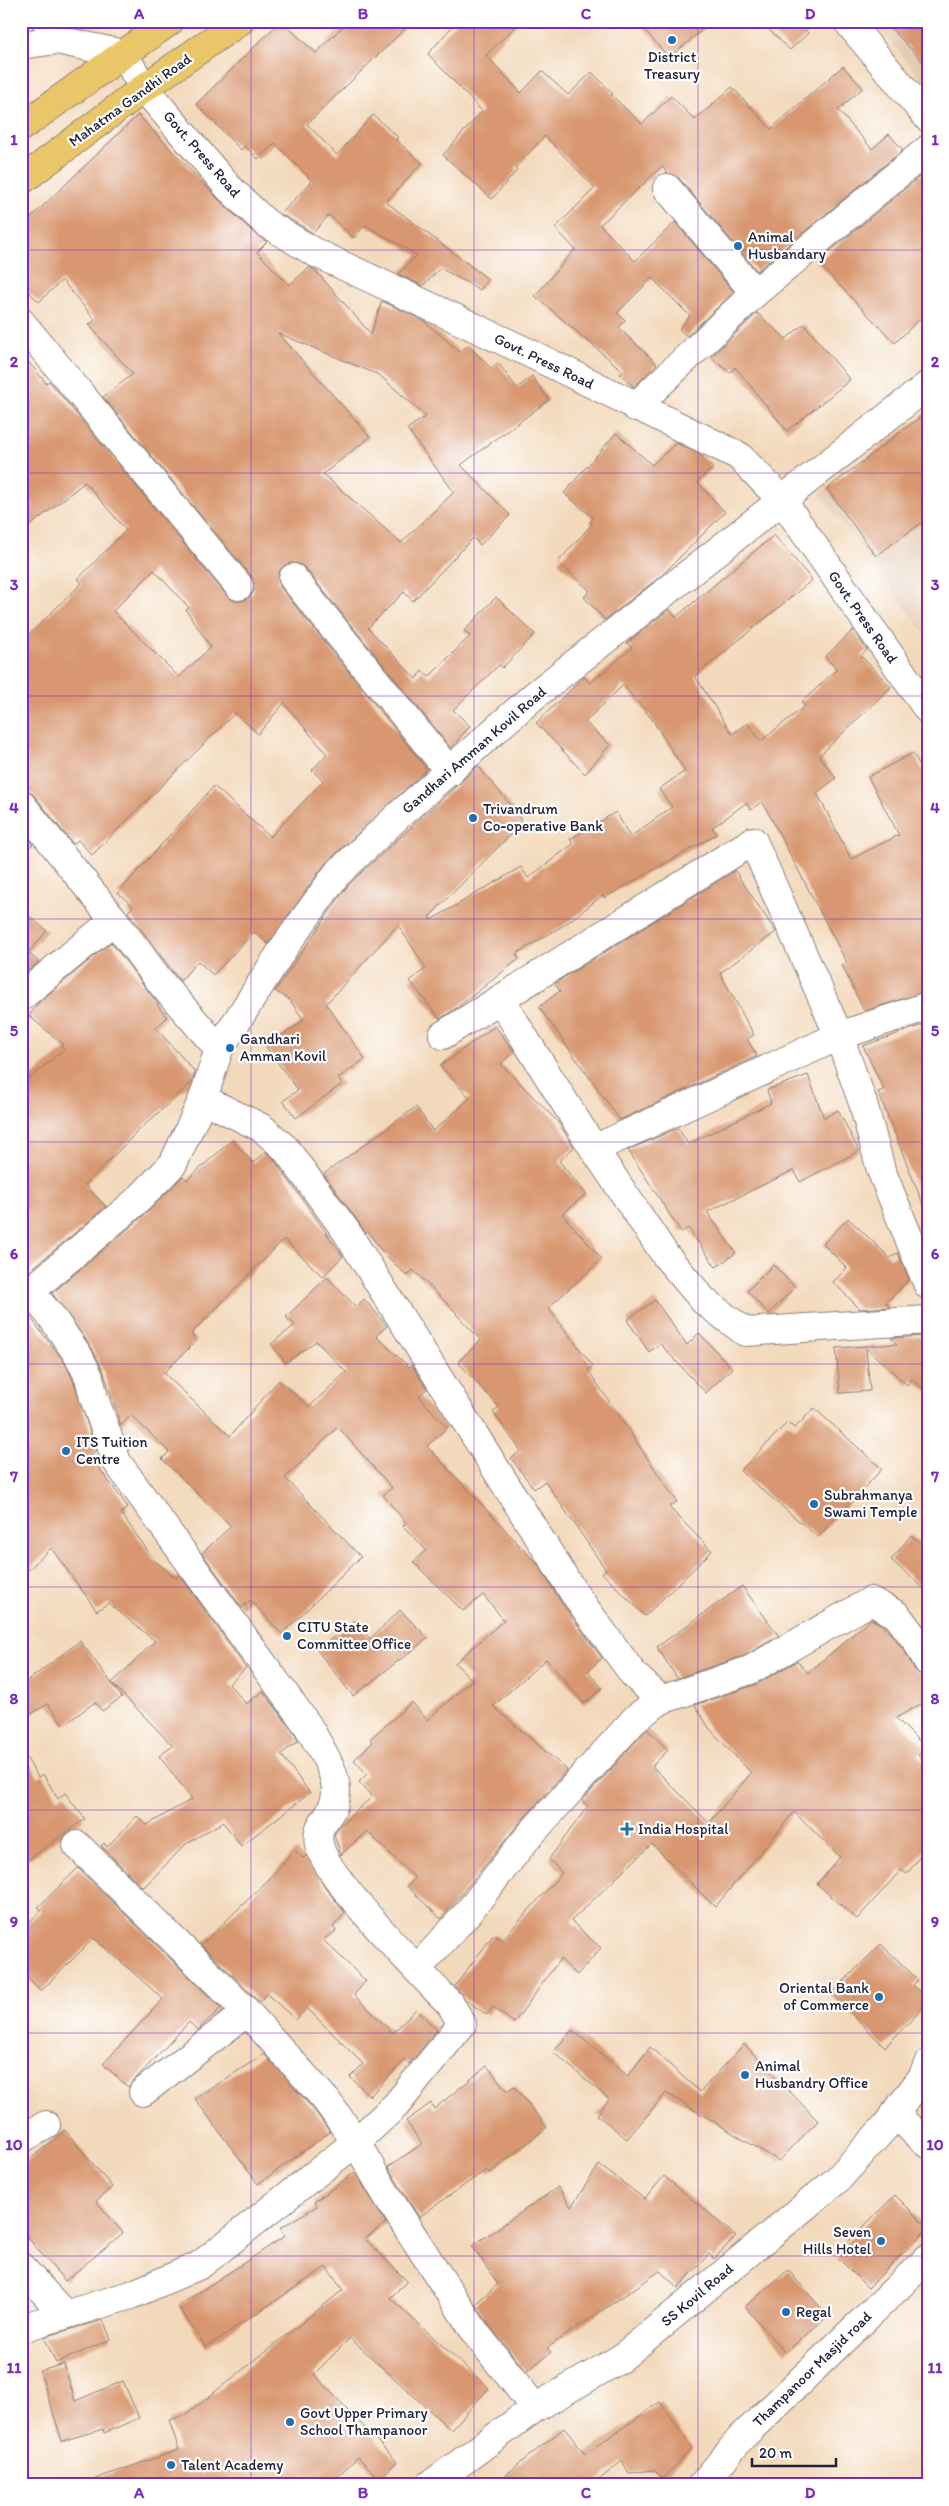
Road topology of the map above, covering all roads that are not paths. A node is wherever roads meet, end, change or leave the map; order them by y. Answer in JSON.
{"nodes":[{"id":1,"x":37,"y":21,"type":"edge"},
{"id":2,"x":170,"y":21,"type":"edge"},
{"id":3,"x":240,"y":21,"type":"edge"},
{"id":4,"x":847,"y":21,"type":"edge"},
{"id":5,"x":57,"y":40,"type":"junction"},
{"id":6,"x":21,"y":45,"type":"edge"},
{"id":7,"x":123,"y":54,"type":"junction"},
{"id":8,"x":144,"y":88,"type":"junction"},
{"id":9,"x":928,"y":118,"type":"edge"},
{"id":10,"x":21,"y":127,"type":"edge"},
{"id":11,"x":928,"y":148,"type":"edge"},
{"id":12,"x":21,"y":181,"type":"edge"},
{"id":13,"x":667,"y":188,"type":"dead end"},
{"id":14,"x":755,"y":293,"type":"junction"},
{"id":15,"x":21,"y":322,"type":"edge"},
{"id":16,"x":928,"y":385,"type":"edge"},
{"id":17,"x":636,"y":407,"type":"junction"},
{"id":18,"x":782,"y":500,"type":"junction"},
{"id":19,"x":293,"y":578,"type":"dead end"},
{"id":20,"x":239,"y":586,"type":"dead end"},
{"id":21,"x":928,"y":710,"type":"edge"},
{"id":22,"x":450,"y":772,"type":"junction"},
{"id":23,"x":21,"y":804,"type":"edge"},
{"id":24,"x":114,"y":920,"type":"junction"},
{"id":25,"x":21,"y":997,"type":"edge"},
{"id":26,"x":500,"y":999,"type":"junction"},
{"id":27,"x":928,"y":1006,"type":"edge"},
{"id":28,"x":443,"y":1035,"type":"dead end"},
{"id":29,"x":839,"y":1036,"type":"junction"},
{"id":30,"x":219,"y":1049,"type":"junction"},
{"id":31,"x":203,"y":1098,"type":"junction"},
{"id":32,"x":594,"y":1149,"type":"junction"},
{"id":33,"x":928,"y":1285,"type":"edge"},
{"id":34,"x":26,"y":1295,"type":"edge"},
{"id":35,"x":928,"y":1320,"type":"edge"},
{"id":36,"x":928,"y":1662,"type":"edge"},
{"id":37,"x":661,"y":1700,"type":"junction"},
{"id":38,"x":77,"y":1844,"type":"dead end"},
{"id":39,"x":417,"y":1969,"type":"junction"},
{"id":40,"x":247,"y":2012,"type":"junction"},
{"id":41,"x":928,"y":2064,"type":"edge"},
{"id":42,"x":143,"y":2092,"type":"dead end"},
{"id":43,"x":894,"y":2114,"type":"junction"},
{"id":44,"x":46,"y":2125,"type":"dead end"},
{"id":45,"x":21,"y":2140,"type":"edge"},
{"id":46,"x":356,"y":2142,"type":"junction"},
{"id":47,"x":928,"y":2144,"type":"edge"},
{"id":48,"x":928,"y":2258,"type":"edge"},
{"id":49,"x":21,"y":2267,"type":"edge"},
{"id":50,"x":65,"y":2315,"type":"junction"},
{"id":51,"x":21,"y":2328,"type":"edge"},
{"id":52,"x":535,"y":2408,"type":"junction"},
{"id":53,"x":430,"y":2485,"type":"edge"},
{"id":54,"x":702,"y":2485,"type":"edge"}],
"edges":[{"from":1,"to":5,"type":"lane"},
{"from":2,"to":7,"type":"main road"},
{"from":3,"to":8,"type":"main road","name":"Mahatma Gandhi Road"},
{"from":4,"to":9,"type":"street"},
{"from":5,"to":6,"type":"street"},
{"from":5,"to":7,"type":"street"},
{"from":7,"to":8,"type":"street","name":"Govt. Press Road"},
{"from":7,"to":10,"type":"main road"},
{"from":8,"to":12,"type":"main road","name":"Mahatma Gandhi Road"},
{"from":8,"to":17,"type":"street","name":"Govt. Press Road"},
{"from":11,"to":14,"type":"street"},
{"from":13,"to":14,"type":"street"},
{"from":14,"to":17,"type":"street"},
{"from":15,"to":20,"type":"street"},
{"from":16,"to":18,"type":"street","name":"Gandhari Amman Kovil Road"},
{"from":17,"to":18,"type":"street","name":"Govt. Press Road"},
{"from":18,"to":21,"type":"street","name":"Govt. Press Road"},
{"from":18,"to":22,"type":"street","name":"Gandhari Amman Kovil Road"},
{"from":19,"to":22,"type":"street"},
{"from":22,"to":30,"type":"street","name":"Gandhari Amman Kovil Road"},
{"from":23,"to":24,"type":"street"},
{"from":24,"to":25,"type":"street"},
{"from":24,"to":30,"type":"street"},
{"from":26,"to":28,"type":"street"},
{"from":26,"to":29,"type":"street"},
{"from":26,"to":32,"type":"street"},
{"from":27,"to":29,"type":"street"},
{"from":29,"to":32,"type":"street"},
{"from":29,"to":33,"type":"street"},
{"from":30,"to":31,"type":"street","name":"Gandhari Amman Kovil Road"},
{"from":31,"to":34,"type":"street","name":"Gandhari Amman Kovil Road"},
{"from":31,"to":37,"type":"street"},
{"from":32,"to":35,"type":"street"},
{"from":34,"to":39,"type":"street"},
{"from":36,"to":37,"type":"street"},
{"from":37,"to":39,"type":"street"},
{"from":38,"to":40,"type":"street"},
{"from":39,"to":46,"type":"street"},
{"from":40,"to":42,"type":"street"},
{"from":40,"to":46,"type":"street"},
{"from":41,"to":43,"type":"street","name":"SS Kovil Road"},
{"from":43,"to":47,"type":"street"},
{"from":43,"to":52,"type":"street","name":"SS Kovil Road"},
{"from":44,"to":45,"type":"street"},
{"from":46,"to":50,"type":"street"},
{"from":46,"to":52,"type":"street"},
{"from":48,"to":54,"type":"street","name":"Thampanoor Masjid road"},
{"from":49,"to":50,"type":"street"},
{"from":50,"to":51,"type":"street"},
{"from":52,"to":53,"type":"street","name":"SS Kovil Road"}]}
